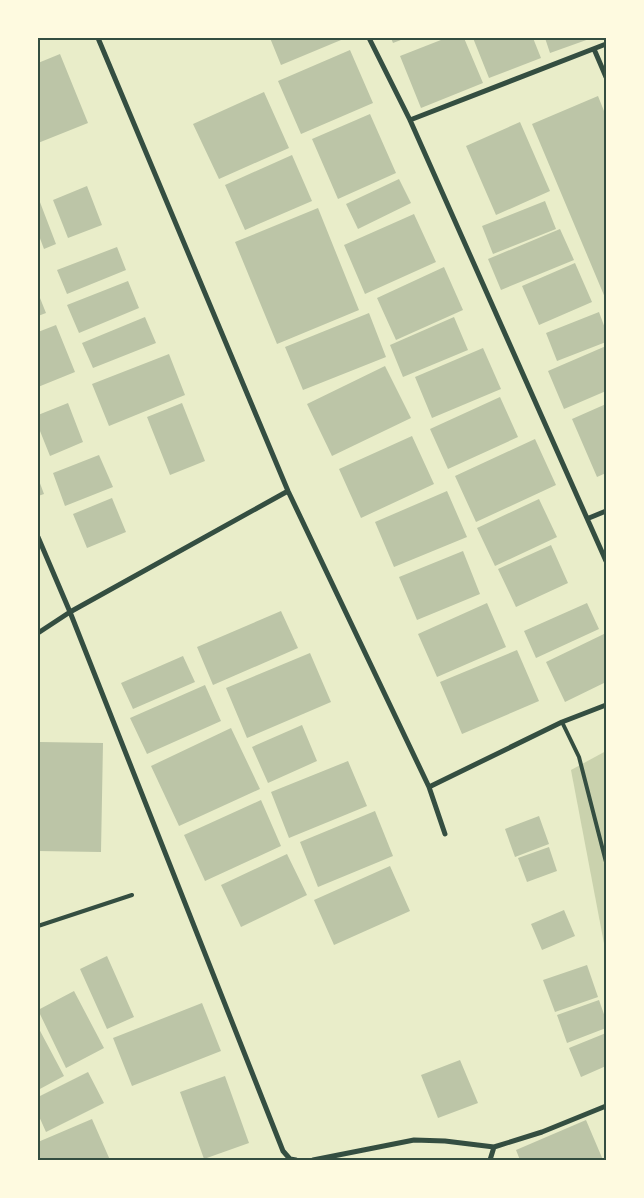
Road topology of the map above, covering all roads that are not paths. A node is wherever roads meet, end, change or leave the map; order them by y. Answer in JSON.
{"nodes":[{"id":1,"x":98,"y":38,"type":"edge"},
{"id":2,"x":369,"y":38,"type":"edge"},
{"id":3,"x":606,"y":44,"type":"edge"},
{"id":4,"x":594,"y":49,"type":"junction"},
{"id":5,"x":606,"y":77,"type":"edge"},
{"id":6,"x":410,"y":120,"type":"junction"},
{"id":7,"x":288,"y":491,"type":"junction"},
{"id":8,"x":606,"y":510,"type":"edge"},
{"id":9,"x":589,"y":518,"type":"junction"},
{"id":10,"x":38,"y":537,"type":"edge"},
{"id":11,"x":606,"y":561,"type":"edge"},
{"id":12,"x":70,"y":612,"type":"junction"},
{"id":13,"x":38,"y":633,"type":"edge"},
{"id":14,"x":606,"y":705,"type":"edge"},
{"id":15,"x":562,"y":722,"type":"junction"},
{"id":16,"x":429,"y":786,"type":"junction"},
{"id":17,"x":445,"y":834,"type":"dead end"},
{"id":18,"x":606,"y":862,"type":"edge"},
{"id":19,"x":132,"y":894,"type":"dead end"},
{"id":20,"x":38,"y":926,"type":"edge"},
{"id":21,"x":605,"y":1106,"type":"edge"},
{"id":22,"x":606,"y":1115,"type":"edge"},
{"id":23,"x":494,"y":1147,"type":"junction"},
{"id":24,"x":296,"y":1160,"type":"edge"},
{"id":25,"x":313,"y":1160,"type":"edge"},
{"id":26,"x":490,"y":1160,"type":"edge"}],
"edges":[{"from":1,"to":7,"type":"street"},
{"from":2,"to":6,"type":"street"},
{"from":3,"to":4,"type":"street"},
{"from":4,"to":5,"type":"street"},
{"from":4,"to":6,"type":"street"},
{"from":6,"to":9,"type":"street"},
{"from":7,"to":12,"type":"street"},
{"from":7,"to":16,"type":"street"},
{"from":8,"to":9,"type":"street"},
{"from":9,"to":11,"type":"street"},
{"from":10,"to":12,"type":"street"},
{"from":12,"to":13,"type":"street"},
{"from":12,"to":24,"type":"street"},
{"from":14,"to":15,"type":"street"},
{"from":15,"to":16,"type":"street"},
{"from":15,"to":18,"type":"lane"},
{"from":16,"to":17,"type":"street"},
{"from":19,"to":20,"type":"lane"},
{"from":21,"to":22,"type":"street"},
{"from":21,"to":23,"type":"street"},
{"from":23,"to":25,"type":"street"},
{"from":23,"to":26,"type":"street"}]}
